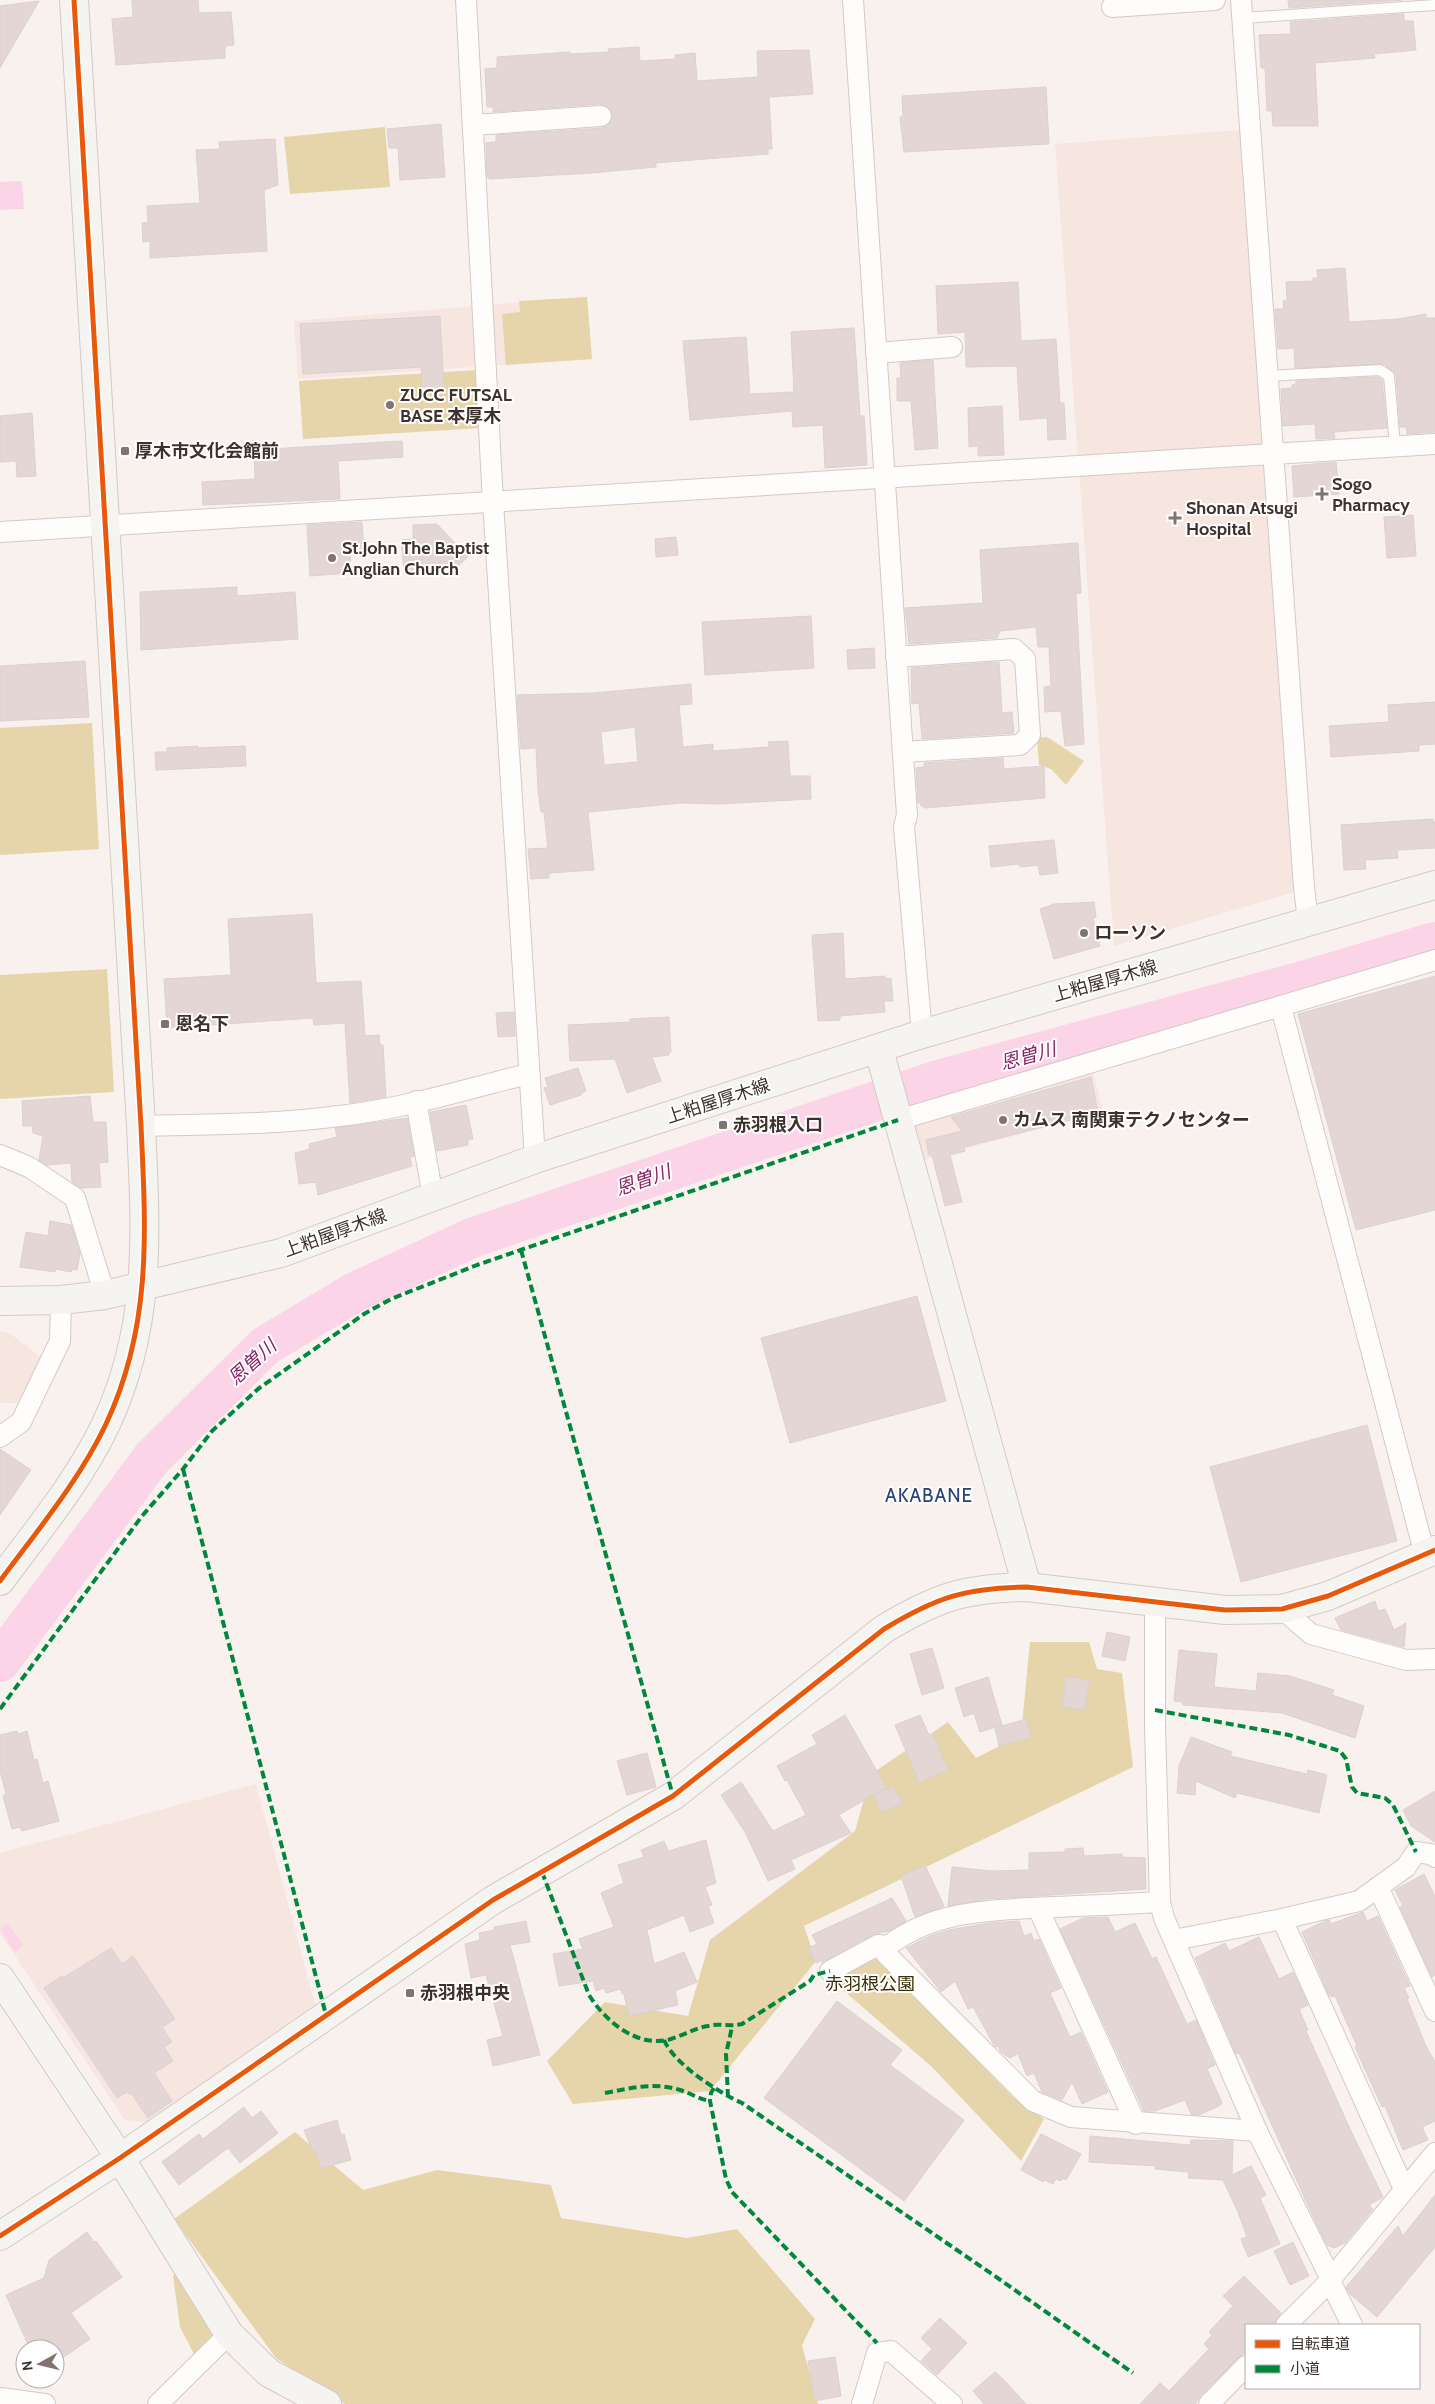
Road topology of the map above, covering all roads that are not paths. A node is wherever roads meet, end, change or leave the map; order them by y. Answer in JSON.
{"nodes":[{"id":1,"x":74,"y":0,"type":"edge"},
{"id":2,"x":466,"y":0,"type":"edge"},
{"id":3,"x":853,"y":0,"type":"edge"},
{"id":4,"x":1215,"y":0,"type":"edge"},
{"id":5,"x":1139,"y":2,"type":"edge"},
{"id":6,"x":1435,"y":5,"type":"edge"},
{"id":7,"x":1112,"y":7,"type":"dead end"},
{"id":8,"x":1242,"y":9,"type":"edge"},
{"id":9,"x":601,"y":116,"type":"dead end"},
{"id":10,"x":474,"y":125,"type":"junction"},
{"id":11,"x":952,"y":347,"type":"dead end"},
{"id":12,"x":876,"y":353,"type":"junction"},
{"id":13,"x":1266,"y":376,"type":"junction"},
{"id":14,"x":1435,"y":444,"type":"edge"},
{"id":15,"x":1394,"y":446,"type":"junction"},
{"id":16,"x":1273,"y":452,"type":"junction"},
{"id":17,"x":884,"y":477,"type":"junction"},
{"id":18,"x":493,"y":502,"type":"junction"},
{"id":19,"x":105,"y":526,"type":"junction"},
{"id":20,"x":0,"y":532,"type":"edge"},
{"id":21,"x":896,"y":657,"type":"junction"},
{"id":22,"x":903,"y":752,"type":"junction"},
{"id":23,"x":1435,"y":885,"type":"edge"},
{"id":24,"x":1308,"y":921,"type":"junction"},
{"id":25,"x":1435,"y":960,"type":"edge"},
{"id":26,"x":1282,"y":1007,"type":"junction"},
{"id":27,"x":922,"y":1034,"type":"junction"},
{"id":28,"x":883,"y":1062,"type":"junction"},
{"id":29,"x":528,"y":1074,"type":"junction"},
{"id":30,"x":416,"y":1101,"type":"junction"},
{"id":31,"x":898,"y":1118,"type":"junction"},
{"id":32,"x":141,"y":1126,"type":"junction"},
{"id":33,"x":0,"y":1155,"type":"edge"},
{"id":34,"x":535,"y":1159,"type":"junction"},
{"id":35,"x":433,"y":1197,"type":"junction"},
{"id":36,"x":143,"y":1287,"type":"junction"},
{"id":37,"x":105,"y":1295,"type":"junction"},
{"id":38,"x":61,"y":1300,"type":"junction"},
{"id":39,"x":0,"y":1301,"type":"edge"},
{"id":40,"x":0,"y":1437,"type":"edge"},
{"id":41,"x":1430,"y":1553,"type":"edge"},
{"id":42,"x":0,"y":1581,"type":"edge"},
{"id":43,"x":1027,"y":1587,"type":"junction"},
{"id":44,"x":1155,"y":1601,"type":"junction"},
{"id":45,"x":1282,"y":1609,"type":"junction"},
{"id":46,"x":1435,"y":1659,"type":"edge"},
{"id":47,"x":1435,"y":1857,"type":"edge"},
{"id":48,"x":1378,"y":1887,"type":"junction"},
{"id":49,"x":1160,"y":1902,"type":"junction"},
{"id":50,"x":1038,"y":1908,"type":"junction"},
{"id":51,"x":1282,"y":1919,"type":"junction"},
{"id":52,"x":1174,"y":1940,"type":"junction"},
{"id":53,"x":888,"y":1946,"type":"junction"},
{"id":54,"x":830,"y":1971,"type":"dead end"},
{"id":55,"x":0,"y":1978,"type":"edge"},
{"id":56,"x":1435,"y":2011,"type":"edge"},
{"id":57,"x":1136,"y":2124,"type":"junction"},
{"id":58,"x":1257,"y":2131,"type":"junction"},
{"id":59,"x":1435,"y":2153,"type":"edge"},
{"id":60,"x":120,"y":2158,"type":"junction"},
{"id":61,"x":1404,"y":2189,"type":"junction"},
{"id":62,"x":0,"y":2236,"type":"edge"},
{"id":63,"x":1330,"y":2277,"type":"junction"},
{"id":64,"x":1287,"y":2324,"type":"edge"},
{"id":65,"x":1352,"y":2324,"type":"edge"},
{"id":66,"x":229,"y":2334,"type":"junction"},
{"id":67,"x":1245,"y":2367,"type":"edge"},
{"id":68,"x":0,"y":2398,"type":"edge"},
{"id":69,"x":324,"y":2403,"type":"edge"},
{"id":70,"x":45,"y":2404,"type":"edge"},
{"id":71,"x":158,"y":2404,"type":"edge"},
{"id":72,"x":862,"y":2404,"type":"edge"},
{"id":73,"x":952,"y":2404,"type":"edge"},
{"id":74,"x":1209,"y":2404,"type":"edge"}],
"edges":[{"from":1,"to":19,"type":"street"},
{"from":2,"to":10,"type":"street"},
{"from":3,"to":12,"type":"street"},
{"from":4,"to":5,"type":"street"},
{"from":5,"to":7,"type":"street"},
{"from":6,"to":8,"type":"lane"},
{"from":8,"to":13,"type":"street"},
{"from":9,"to":10,"type":"street"},
{"from":10,"to":18,"type":"street"},
{"from":11,"to":12,"type":"street"},
{"from":12,"to":17,"type":"street"},
{"from":13,"to":15,"type":"lane"},
{"from":13,"to":16,"type":"street"},
{"from":14,"to":15,"type":"street"},
{"from":15,"to":16,"type":"street"},
{"from":16,"to":17,"type":"street"},
{"from":16,"to":24,"type":"street"},
{"from":17,"to":18,"type":"street"},
{"from":17,"to":21,"type":"street"},
{"from":18,"to":19,"type":"street"},
{"from":18,"to":29,"type":"street"},
{"from":19,"to":20,"type":"street"},
{"from":19,"to":32,"type":"street"},
{"from":21,"to":22,"type":"street"},
{"from":21,"to":22,"type":"street"},
{"from":22,"to":27,"type":"street"},
{"from":23,"to":24,"type":"street","name":"上粕屋厚木線"},
{"from":24,"to":27,"type":"street","name":"上粕屋厚木線"},
{"from":25,"to":26,"type":"street"},
{"from":26,"to":31,"type":"street"},
{"from":26,"to":41,"type":"street"},
{"from":27,"to":28,"type":"street","name":"上粕屋厚木線"},
{"from":28,"to":31,"type":"street"},
{"from":28,"to":34,"type":"street","name":"上粕屋厚木線"},
{"from":29,"to":30,"type":"street"},
{"from":29,"to":34,"type":"street"},
{"from":30,"to":32,"type":"street"},
{"from":30,"to":35,"type":"street"},
{"from":31,"to":43,"type":"street"},
{"from":32,"to":36,"type":"street"},
{"from":33,"to":37,"type":"street"},
{"from":34,"to":35,"type":"street","name":"上粕屋厚木線"},
{"from":35,"to":36,"type":"street","name":"上粕屋厚木線"},
{"from":36,"to":37,"type":"street","name":"上粕屋厚木線"},
{"from":36,"to":42,"type":"street"},
{"from":37,"to":38,"type":"street","name":"上粕屋厚木線"},
{"from":38,"to":39,"type":"street","name":"上粕屋厚木線"},
{"from":38,"to":40,"type":"street"},
{"from":41,"to":45,"type":"street"},
{"from":43,"to":44,"type":"street"},
{"from":43,"to":60,"type":"street"},
{"from":44,"to":45,"type":"street"},
{"from":44,"to":49,"type":"street"},
{"from":45,"to":46,"type":"street"},
{"from":47,"to":48,"type":"street"},
{"from":48,"to":51,"type":"street"},
{"from":48,"to":56,"type":"street"},
{"from":49,"to":50,"type":"street"},
{"from":49,"to":52,"type":"street"},
{"from":50,"to":53,"type":"street"},
{"from":50,"to":57,"type":"street"},
{"from":51,"to":52,"type":"street"},
{"from":51,"to":61,"type":"street"},
{"from":52,"to":58,"type":"street"},
{"from":53,"to":54,"type":"street"},
{"from":53,"to":57,"type":"street"},
{"from":55,"to":60,"type":"street"},
{"from":57,"to":58,"type":"street"},
{"from":58,"to":63,"type":"street"},
{"from":59,"to":61,"type":"street"},
{"from":60,"to":62,"type":"street"},
{"from":60,"to":66,"type":"street"},
{"from":61,"to":63,"type":"street"},
{"from":63,"to":64,"type":"street"},
{"from":63,"to":65,"type":"street"},
{"from":66,"to":69,"type":"street"},
{"from":66,"to":71,"type":"street"},
{"from":67,"to":74,"type":"street"},
{"from":68,"to":70,"type":"street"},
{"from":72,"to":73,"type":"street"}]}
